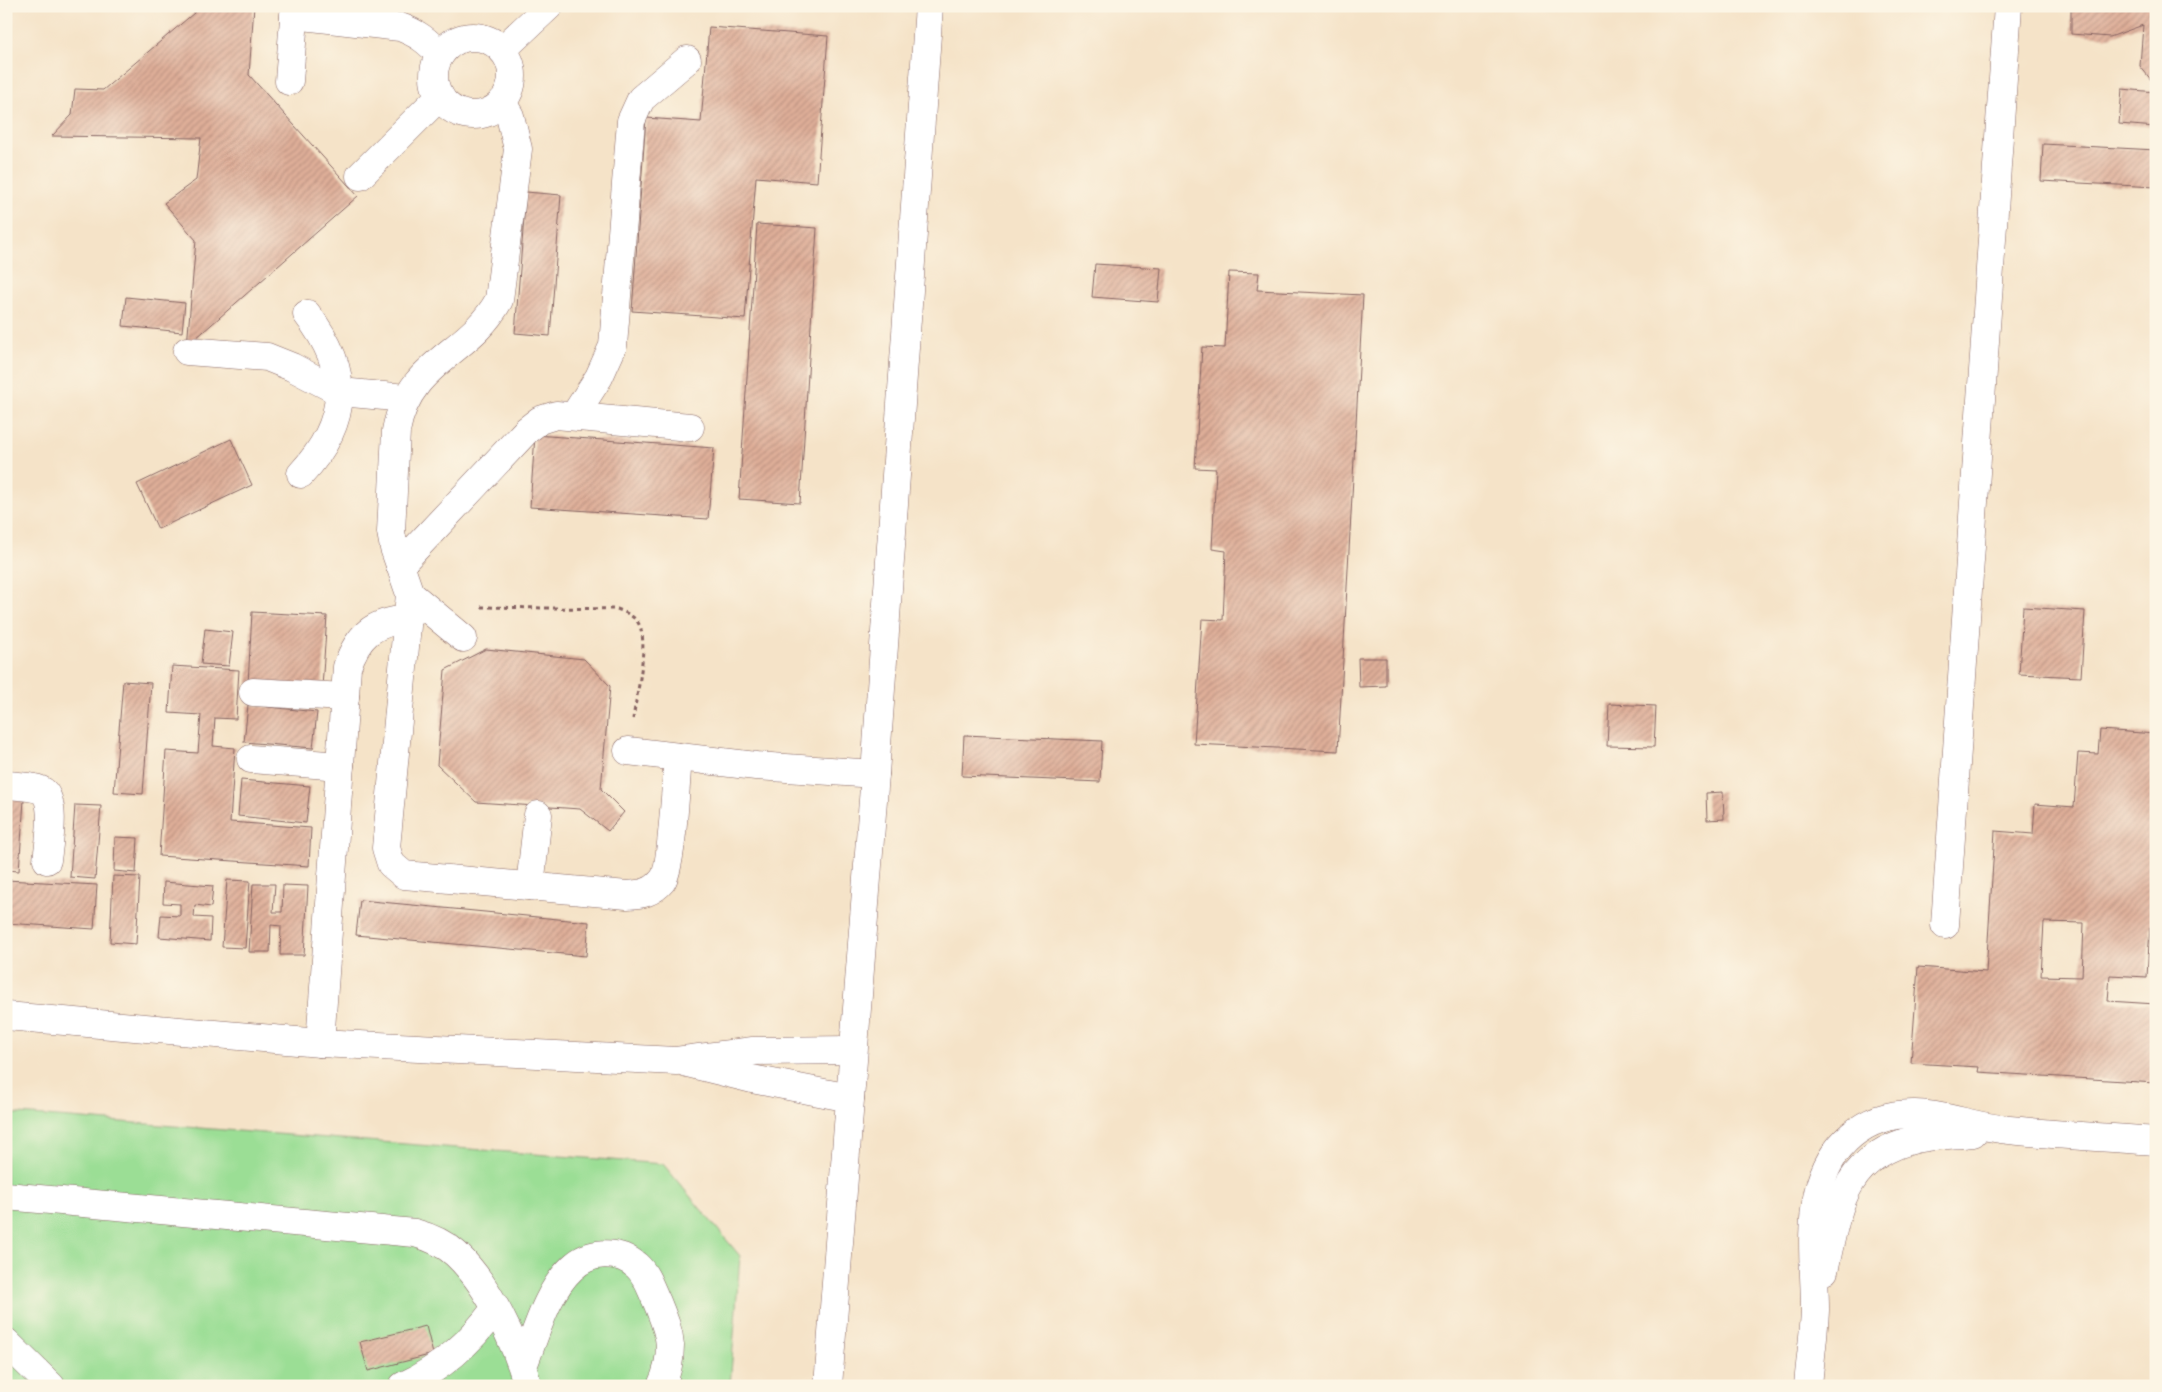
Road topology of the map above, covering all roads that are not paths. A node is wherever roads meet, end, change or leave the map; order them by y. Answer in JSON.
{"nodes":[{"id":1,"x":549,"y":6,"type":"edge"},
{"id":2,"x":929,"y":6,"type":"edge"},
{"id":3,"x":2008,"y":6,"type":"edge"},
{"id":4,"x":294,"y":11,"type":"edge"},
{"id":5,"x":502,"y":50,"type":"junction"},
{"id":6,"x":440,"y":55,"type":"junction"},
{"id":7,"x":687,"y":60,"type":"dead end"},
{"id":8,"x":289,"y":81,"type":"dead end"},
{"id":9,"x":440,"y":96,"type":"junction"},
{"id":10,"x":502,"y":102,"type":"junction"},
{"id":11,"x":360,"y":176,"type":"dead end"},
{"id":12,"x":307,"y":314,"type":"dead end"},
{"id":13,"x":187,"y":351,"type":"dead end"},
{"id":14,"x":340,"y":392,"type":"junction"},
{"id":15,"x":406,"y":398,"type":"junction"},
{"id":16,"x":574,"y":416,"type":"junction"},
{"id":17,"x":690,"y":427,"type":"dead end"},
{"id":18,"x":301,"y":474,"type":"dead end"},
{"id":19,"x":400,"y":565,"type":"junction"},
{"id":20,"x":409,"y":607,"type":"junction"},
{"id":21,"x":456,"y":633,"type":"road end"},
{"id":22,"x":252,"y":692,"type":"dead end"},
{"id":23,"x":345,"y":697,"type":"junction"},
{"id":24,"x":628,"y":751,"type":"road end"},
{"id":25,"x":678,"y":757,"type":"junction"},
{"id":26,"x":251,"y":759,"type":"dead end"},
{"id":27,"x":340,"y":766,"type":"junction"},
{"id":28,"x":875,"y":774,"type":"junction"},
{"id":29,"x":6,"y":785,"type":"edge"},
{"id":30,"x":538,"y":815,"type":"dead end"},
{"id":31,"x":48,"y":860,"type":"dead end"},
{"id":32,"x":530,"y":886,"type":"junction"},
{"id":33,"x":1945,"y":925,"type":"dead end"},
{"id":34,"x":6,"y":1016,"type":"edge"},
{"id":35,"x":320,"y":1043,"type":"junction"},
{"id":36,"x":853,"y":1050,"type":"junction"},
{"id":37,"x":676,"y":1061,"type":"junction"},
{"id":38,"x":850,"y":1098,"type":"junction"},
{"id":39,"x":2156,"y":1141,"type":"edge"},
{"id":40,"x":6,"y":1196,"type":"edge"},
{"id":41,"x":495,"y":1308,"type":"junction"},
{"id":42,"x":6,"y":1342,"type":"edge"},
{"id":43,"x":525,"y":1376,"type":"edge"},
{"id":44,"x":51,"y":1386,"type":"edge"},
{"id":45,"x":403,"y":1386,"type":"edge"},
{"id":46,"x":661,"y":1386,"type":"edge"},
{"id":47,"x":828,"y":1386,"type":"edge"},
{"id":48,"x":1808,"y":1386,"type":"edge"}],
"edges":[{"from":1,"to":5,"type":"street"},
{"from":2,"to":28,"type":"street"},
{"from":3,"to":33,"type":"street"},
{"from":4,"to":6,"type":"street"},
{"from":4,"to":8,"type":"street"},
{"from":5,"to":6,"type":"street"},
{"from":5,"to":10,"type":"street"},
{"from":6,"to":9,"type":"street"},
{"from":7,"to":16,"type":"street"},
{"from":9,"to":10,"type":"street"},
{"from":9,"to":11,"type":"street"},
{"from":10,"to":15,"type":"street"},
{"from":12,"to":14,"type":"street"},
{"from":13,"to":14,"type":"street"},
{"from":14,"to":15,"type":"street"},
{"from":14,"to":18,"type":"street"},
{"from":15,"to":19,"type":"street"},
{"from":16,"to":17,"type":"street"},
{"from":16,"to":19,"type":"street"},
{"from":19,"to":20,"type":"street"},
{"from":20,"to":21,"type":"street"},
{"from":20,"to":23,"type":"street"},
{"from":20,"to":32,"type":"street"},
{"from":22,"to":23,"type":"street"},
{"from":23,"to":27,"type":"street"},
{"from":24,"to":25,"type":"street"},
{"from":25,"to":28,"type":"street"},
{"from":25,"to":32,"type":"street"},
{"from":26,"to":27,"type":"street"},
{"from":27,"to":35,"type":"street"},
{"from":28,"to":36,"type":"street"},
{"from":29,"to":31,"type":"street"},
{"from":30,"to":32,"type":"street"},
{"from":34,"to":35,"type":"street"},
{"from":35,"to":37,"type":"street"},
{"from":36,"to":37,"type":"street"},
{"from":36,"to":38,"type":"street"},
{"from":37,"to":38,"type":"street"},
{"from":38,"to":47,"type":"street"},
{"from":39,"to":48,"type":"street"},
{"from":40,"to":41,"type":"street"},
{"from":41,"to":43,"type":"street"},
{"from":41,"to":45,"type":"street"},
{"from":42,"to":44,"type":"street"},
{"from":43,"to":46,"type":"street"}]}
